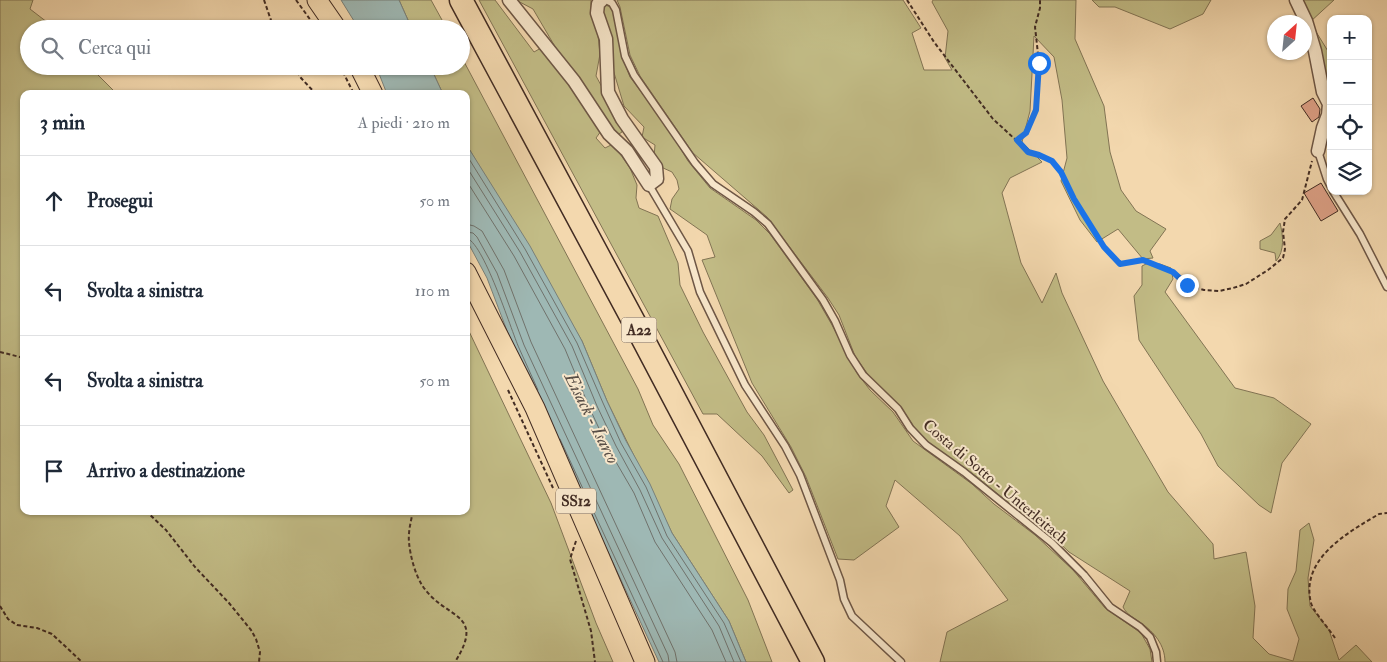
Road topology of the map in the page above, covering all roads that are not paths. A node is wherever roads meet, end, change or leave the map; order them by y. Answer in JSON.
{"nodes":[{"id":1,"x":317,"y":0,"type":"edge"},
{"id":2,"x":446,"y":0,"type":"edge"},
{"id":3,"x":461,"y":0,"type":"edge"},
{"id":4,"x":509,"y":0,"type":"edge"},
{"id":5,"x":604,"y":0,"type":"edge"},
{"id":6,"x":1296,"y":0,"type":"edge"},
{"id":7,"x":331,"y":20,"type":"edge"},
{"id":8,"x":457,"y":20,"type":"edge"},
{"id":9,"x":470,"y":45,"type":"edge"},
{"id":10,"x":364,"y":75,"type":"edge"},
{"id":11,"x":371,"y":90,"type":"edge"},
{"id":12,"x":1318,"y":150,"type":"joint"},
{"id":13,"x":1327,"y":180,"type":"edge"},
{"id":14,"x":649,"y":185,"type":"junction"},
{"id":15,"x":1336,"y":195,"type":"edge"},
{"id":16,"x":470,"y":280,"type":"edge"},
{"id":17,"x":1387,"y":287,"type":"edge"},
{"id":18,"x":645,"y":662,"type":"edge"},
{"id":19,"x":799,"y":662,"type":"edge"},
{"id":20,"x":813,"y":662,"type":"edge"},
{"id":21,"x":901,"y":662,"type":"edge"},
{"id":22,"x":1157,"y":662,"type":"edge"}],
"edges":[{"from":1,"to":7,"type":"main road"},
{"from":2,"to":8,"type":"highway","number":"A22"},
{"from":3,"to":20,"type":"highway","number":"A22"},
{"from":4,"to":14,"type":"street"},
{"from":5,"to":14,"type":"street"},
{"from":5,"to":22,"type":"lane","name":"Costa di Sotto - Unterleitach"},
{"from":6,"to":12,"type":"street"},
{"from":9,"to":19,"type":"highway","number":"A22"},
{"from":10,"to":11,"type":"main road"},
{"from":12,"to":13,"type":"lane"},
{"from":14,"to":21,"type":"lane"},
{"from":15,"to":17,"type":"lane"},
{"from":16,"to":18,"type":"main road","number":"SS12"}]}
